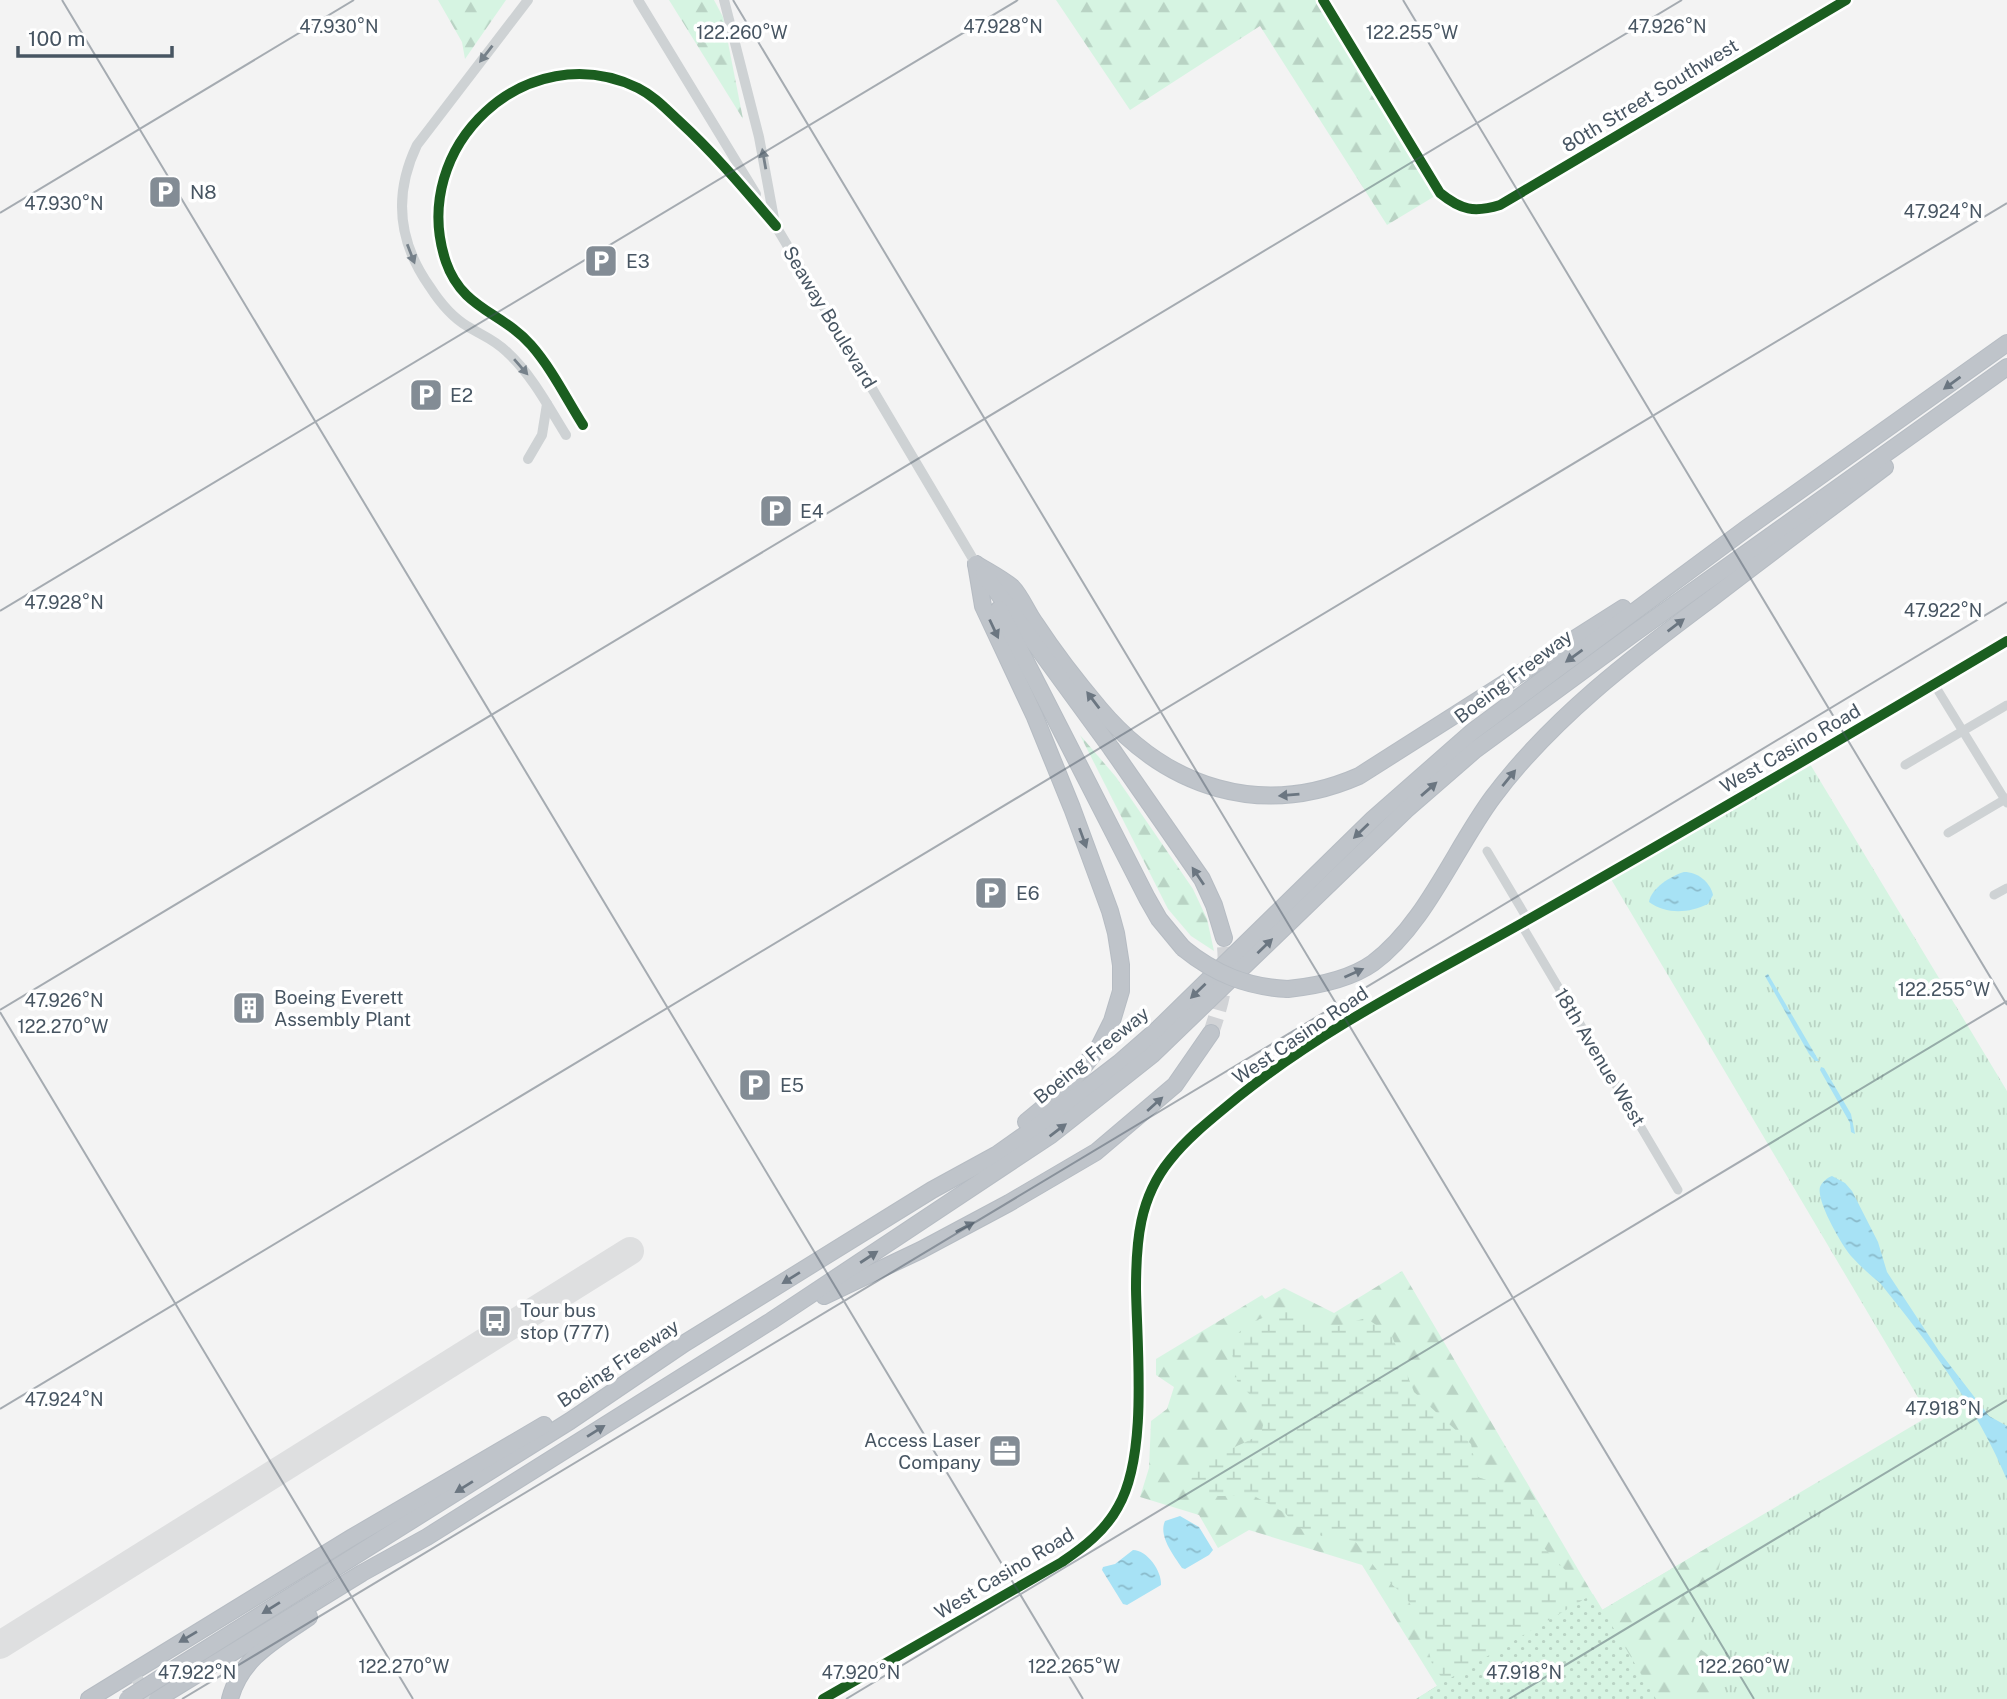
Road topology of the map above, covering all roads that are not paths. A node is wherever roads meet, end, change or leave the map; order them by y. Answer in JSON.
{"nodes":[{"id":1,"x":528,"y":0,"type":"edge"},
{"id":2,"x":638,"y":0,"type":"edge"},
{"id":3,"x":724,"y":0,"type":"edge"},
{"id":4,"x":1323,"y":0,"type":"edge"},
{"id":5,"x":1846,"y":0,"type":"edge"},
{"id":6,"x":1468,"y":209,"type":"joint"},
{"id":7,"x":776,"y":226,"type":"junction"},
{"id":8,"x":2007,"y":343,"type":"edge"},
{"id":9,"x":2007,"y":367,"type":"edge"},
{"id":10,"x":2007,"y":374,"type":"edge"},
{"id":11,"x":547,"y":404,"type":"junction"},
{"id":12,"x":583,"y":425,"type":"dead end"},
{"id":13,"x":566,"y":435,"type":"dead end"},
{"id":14,"x":528,"y":459,"type":"dead end"},
{"id":15,"x":1747,"y":528,"type":"junction"},
{"id":16,"x":976,"y":564,"type":"junction"},
{"id":17,"x":2007,"y":641,"type":"edge"},
{"id":18,"x":1934,"y":684,"type":"junction"},
{"id":19,"x":2007,"y":705,"type":"edge"},
{"id":20,"x":1962,"y":731,"type":"junction"},
{"id":21,"x":1905,"y":765,"type":"dead end"},
{"id":22,"x":2006,"y":800,"type":"edge"},
{"id":23,"x":1948,"y":833,"type":"dead end"},
{"id":24,"x":1487,"y":850,"type":"dead end"},
{"id":25,"x":2007,"y":888,"type":"edge"},
{"id":26,"x":1994,"y":895,"type":"dead end"},
{"id":27,"x":1525,"y":922,"type":"junction"},
{"id":28,"x":1224,"y":938,"type":"tunnel mouth"},
{"id":29,"x":1210,"y":1033,"type":"tunnel mouth"},
{"id":30,"x":932,"y":1190,"type":"junction"},
{"id":31,"x":1678,"y":1190,"type":"dead end"},
{"id":32,"x":771,"y":1321,"type":"junction"},
{"id":33,"x":685,"y":1343,"type":"junction"},
{"id":34,"x":427,"y":1537,"type":"junction"},
{"id":35,"x":132,"y":1672,"type":"junction"},
{"id":36,"x":181,"y":1675,"type":"junction"},
{"id":37,"x":89,"y":1699,"type":"edge"},
{"id":38,"x":127,"y":1699,"type":"edge"},
{"id":39,"x":151,"y":1699,"type":"edge"},
{"id":40,"x":157,"y":1699,"type":"edge"},
{"id":41,"x":230,"y":1699,"type":"edge"},
{"id":42,"x":823,"y":1699,"type":"edge"}],
"edges":[{"from":1,"to":11,"type":"street","one_way":true},
{"from":2,"to":7,"type":"street","name":"Seaway Boulevard"},
{"from":7,"to":3,"type":"street","one_way":true},
{"from":4,"to":6,"type":"street"},
{"from":5,"to":6,"type":"street","name":"80th Street Southwest"},
{"from":7,"to":12,"type":"street"},
{"from":7,"to":16,"type":"street","name":"Seaway Boulevard"},
{"from":8,"to":15,"type":"highway","name":"Boeing Freeway","one_way":true},
{"from":32,"to":9,"type":"highway","name":"Boeing Freeway","one_way":true},
{"from":16,"to":10,"type":"highway","one_way":true,"bridge":true},
{"from":11,"to":13,"type":"street"},
{"from":11,"to":14,"type":"street"},
{"from":15,"to":16,"type":"highway","one_way":true},
{"from":15,"to":30,"type":"highway","name":"Boeing Freeway","one_way":true},
{"from":28,"to":16,"type":"highway","one_way":true},
{"from":16,"to":30,"type":"highway","one_way":true},
{"from":17,"to":18,"type":"street","name":"West Casino Road"},
{"from":18,"to":20,"type":"street"},
{"from":18,"to":27,"type":"street","name":"West Casino Road"},
{"from":19,"to":20,"type":"street"},
{"from":20,"to":21,"type":"street"},
{"from":20,"to":22,"type":"street"},
{"from":22,"to":23,"type":"street"},
{"from":24,"to":27,"type":"street","name":"18th Avenue West"},
{"from":25,"to":26,"type":"street"},
{"from":27,"to":31,"type":"street","name":"18th Avenue West"},
{"from":27,"to":42,"type":"street","name":"West Casino Road"},
{"from":32,"to":29,"type":"highway","one_way":true},
{"from":30,"to":33,"type":"highway","name":"Boeing Freeway","one_way":true},
{"from":34,"to":32,"type":"highway","name":"Boeing Freeway","one_way":true},
{"from":33,"to":35,"type":"highway","one_way":true},
{"from":33,"to":36,"type":"highway","name":"Boeing Freeway","one_way":true},
{"from":34,"to":36,"type":"highway","name":"Boeing Freeway"},
{"from":34,"to":41,"type":"highway"},
{"from":35,"to":37,"type":"highway"},
{"from":35,"to":39,"type":"main road"},
{"from":36,"to":38,"type":"highway","name":"Boeing Freeway","bridge":true},
{"from":36,"to":40,"type":"highway","name":"Boeing Freeway"}]}
